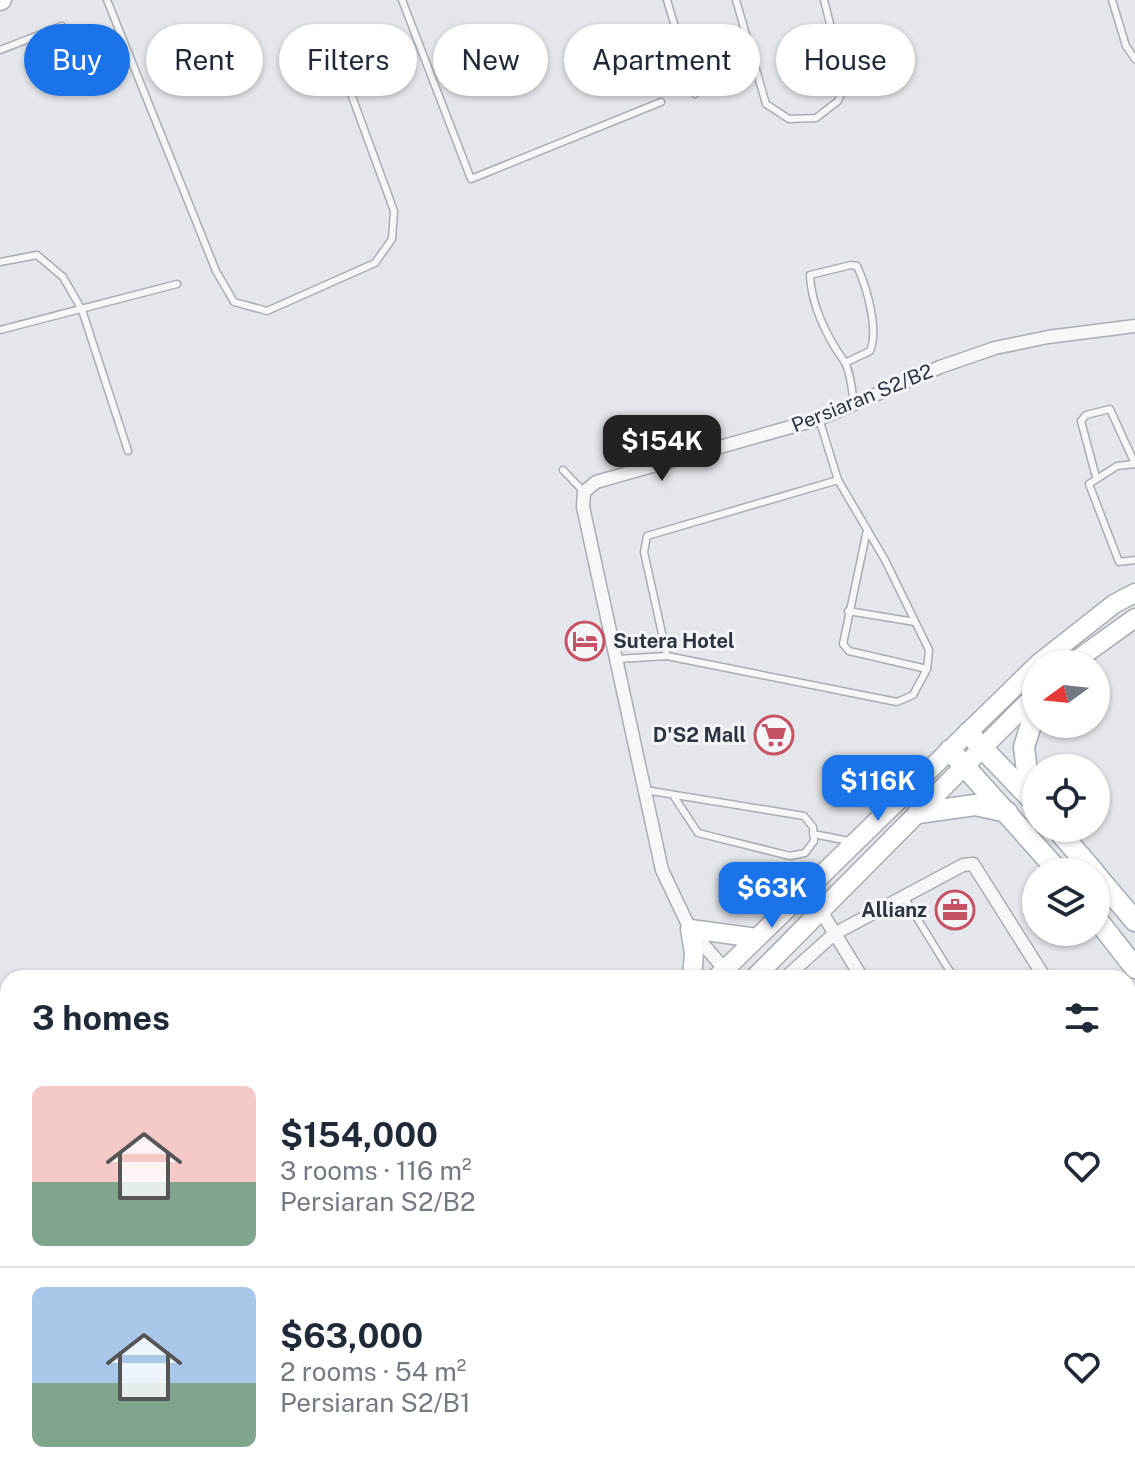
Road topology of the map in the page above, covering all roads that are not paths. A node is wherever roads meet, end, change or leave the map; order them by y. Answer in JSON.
{"nodes":[{"id":1,"x":107,"y":0,"type":"edge"},
{"id":2,"x":402,"y":0,"type":"edge"},
{"id":3,"x":667,"y":0,"type":"edge"},
{"id":4,"x":736,"y":0,"type":"edge"},
{"id":5,"x":824,"y":0,"type":"edge"},
{"id":6,"x":1112,"y":0,"type":"edge"},
{"id":7,"x":674,"y":24,"type":"edge"},
{"id":8,"x":24,"y":41,"type":"edge"},
{"id":9,"x":0,"y":50,"type":"edge"},
{"id":10,"x":1135,"y":59,"type":"edge"},
{"id":11,"x":352,"y":96,"type":"edge"},
{"id":12,"x":661,"y":102,"type":"dead end"},
{"id":13,"x":0,"y":262,"type":"edge"},
{"id":14,"x":177,"y":284,"type":"dead end"},
{"id":15,"x":82,"y":310,"type":"junction"},
{"id":16,"x":1135,"y":326,"type":"edge"},
{"id":17,"x":0,"y":330,"type":"edge"},
{"id":18,"x":845,"y":363,"type":"junction"},
{"id":19,"x":854,"y":405,"type":"junction"},
{"id":20,"x":819,"y":419,"type":"junction"},
{"id":21,"x":128,"y":451,"type":"dead end"},
{"id":22,"x":1135,"y":464,"type":"edge"},
{"id":23,"x":563,"y":470,"type":"dead end"},
{"id":24,"x":1096,"y":477,"type":"junction"},
{"id":25,"x":838,"y":480,"type":"junction"},
{"id":26,"x":584,"y":492,"type":"junction"},
{"id":27,"x":867,"y":530,"type":"junction"},
{"id":28,"x":1135,"y":560,"type":"edge"},
{"id":29,"x":1135,"y":593,"type":"edge"},
{"id":30,"x":848,"y":611,"type":"junction"},
{"id":31,"x":1135,"y":618,"type":"edge"},
{"id":32,"x":915,"y":622,"type":"junction"},
{"id":33,"x":1056,"y":650,"type":"edge"},
{"id":34,"x":1090,"y":650,"type":"edge"},
{"id":35,"x":667,"y":656,"type":"junction"},
{"id":36,"x":615,"y":659,"type":"junction"},
{"id":37,"x":927,"y":669,"type":"junction"},
{"id":38,"x":1022,"y":683,"type":"edge"},
{"id":39,"x":1022,"y":705,"type":"edge"},
{"id":40,"x":975,"y":740,"type":"junction"},
{"id":41,"x":950,"y":750,"type":"junction"},
{"id":42,"x":965,"y":765,"type":"junction"},
{"id":43,"x":642,"y":789,"type":"junction"},
{"id":44,"x":1022,"y":789,"type":"edge"},
{"id":45,"x":673,"y":795,"type":"junction"},
{"id":46,"x":1007,"y":812,"type":"junction"},
{"id":47,"x":918,"y":813,"type":"junction"},
{"id":48,"x":813,"y":834,"type":"junction"},
{"id":49,"x":855,"y":842,"type":"junction"},
{"id":50,"x":1068,"y":842,"type":"edge"},
{"id":51,"x":1047,"y":858,"type":"edge"},
{"id":52,"x":1082,"y":858,"type":"edge"},
{"id":53,"x":1110,"y":891,"type":"edge"},
{"id":54,"x":904,"y":897,"type":"junction"},
{"id":55,"x":821,"y":911,"type":"junction"},
{"id":56,"x":1135,"y":921,"type":"edge"},
{"id":57,"x":690,"y":929,"type":"junction"},
{"id":58,"x":834,"y":934,"type":"junction"},
{"id":59,"x":1110,"y":936,"type":"edge"},
{"id":60,"x":757,"y":938,"type":"junction"},
{"id":61,"x":1135,"y":968,"type":"edge"},
{"id":62,"x":693,"y":970,"type":"edge"},
{"id":63,"x":720,"y":970,"type":"edge"},
{"id":64,"x":728,"y":970,"type":"edge"},
{"id":65,"x":762,"y":970,"type":"edge"},
{"id":66,"x":794,"y":970,"type":"edge"},
{"id":67,"x":857,"y":970,"type":"edge"},
{"id":68,"x":949,"y":970,"type":"edge"},
{"id":69,"x":1040,"y":970,"type":"edge"}],
"edges":[{"from":1,"to":11,"type":"lane"},
{"from":2,"to":12,"type":"lane"},
{"from":3,"to":7,"type":"lane"},
{"from":4,"to":5,"type":"lane"},
{"from":6,"to":10,"type":"lane"},
{"from":8,"to":9,"type":"lane"},
{"from":13,"to":15,"type":"lane"},
{"from":14,"to":15,"type":"lane"},
{"from":15,"to":17,"type":"lane"},
{"from":15,"to":21,"type":"lane"},
{"from":16,"to":19,"type":"street","name":"Persiaran S2/B2"},
{"from":18,"to":18,"type":"lane"},
{"from":18,"to":19,"type":"lane"},
{"from":19,"to":20,"type":"street","name":"Persiaran S2/B2"},
{"from":20,"to":25,"type":"lane"},
{"from":20,"to":26,"type":"street","name":"Persiaran S2/B2"},
{"from":22,"to":24,"type":"lane"},
{"from":22,"to":24,"type":"lane"},
{"from":23,"to":26,"type":"lane"},
{"from":24,"to":28,"type":"lane"},
{"from":25,"to":27,"type":"lane"},
{"from":25,"to":35,"type":"lane"},
{"from":26,"to":36,"type":"street"},
{"from":27,"to":30,"type":"lane"},
{"from":27,"to":32,"type":"lane"},
{"from":29,"to":33,"type":"street"},
{"from":30,"to":32,"type":"lane"},
{"from":30,"to":37,"type":"lane"},
{"from":31,"to":34,"type":"street"},
{"from":32,"to":37,"type":"lane"},
{"from":35,"to":36,"type":"lane"},
{"from":35,"to":37,"type":"lane"},
{"from":36,"to":43,"type":"street"},
{"from":38,"to":40,"type":"street"},
{"from":39,"to":40,"type":"street"},
{"from":40,"to":41,"type":"street"},
{"from":40,"to":42,"type":"street"},
{"from":40,"to":44,"type":"main road"},
{"from":41,"to":42,"type":"main road"},
{"from":41,"to":49,"type":"street"},
{"from":42,"to":46,"type":"main road"},
{"from":42,"to":47,"type":"street"},
{"from":43,"to":45,"type":"lane"},
{"from":43,"to":57,"type":"street"},
{"from":45,"to":48,"type":"lane"},
{"from":45,"to":48,"type":"lane"},
{"from":46,"to":47,"type":"main road"},
{"from":46,"to":51,"type":"main road"},
{"from":47,"to":55,"type":"street"},
{"from":48,"to":49,"type":"lane"},
{"from":49,"to":60,"type":"street"},
{"from":50,"to":52,"type":"main road"},
{"from":53,"to":56,"type":"main road"},
{"from":54,"to":58,"type":"street"},
{"from":54,"to":68,"type":"lane"},
{"from":54,"to":69,"type":"street"},
{"from":55,"to":58,"type":"street"},
{"from":55,"to":65,"type":"street"},
{"from":57,"to":60,"type":"street"},
{"from":57,"to":62,"type":"street"},
{"from":57,"to":63,"type":"street"},
{"from":58,"to":66,"type":"street"},
{"from":58,"to":67,"type":"street"},
{"from":59,"to":61,"type":"main road"},
{"from":60,"to":64,"type":"street"}]}
